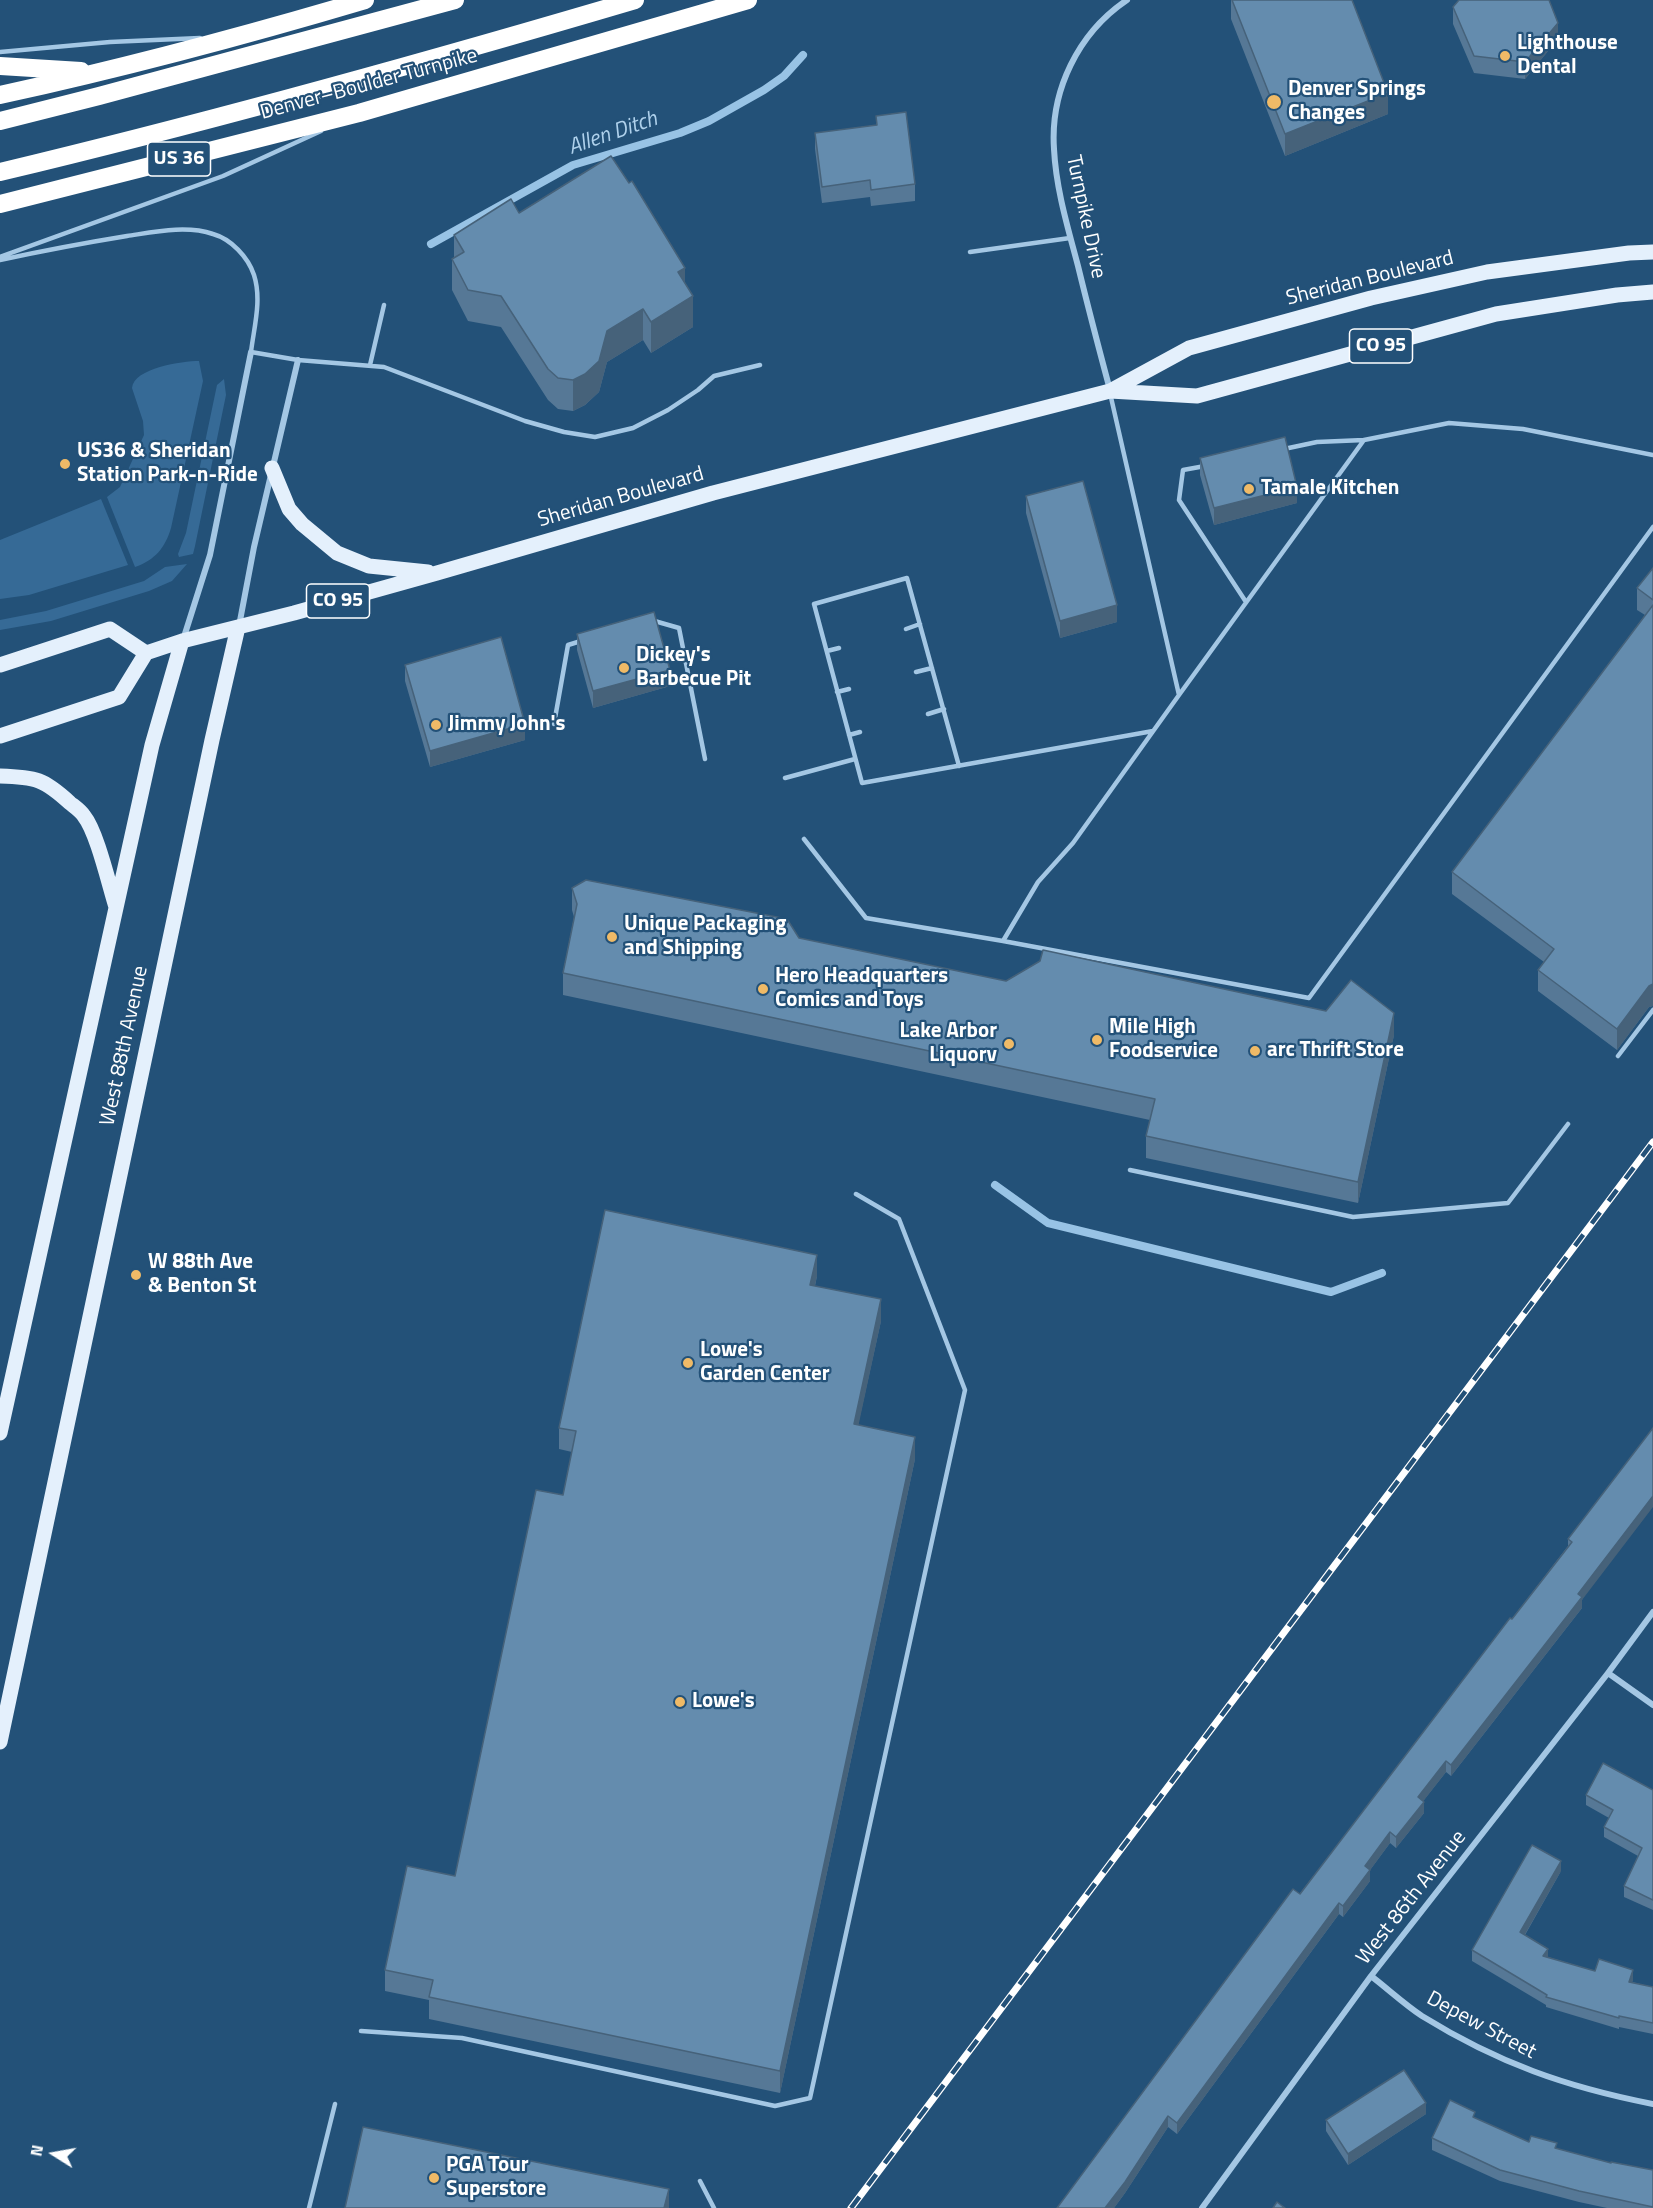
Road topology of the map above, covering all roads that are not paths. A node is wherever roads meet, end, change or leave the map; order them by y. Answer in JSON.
{"nodes":[{"id":1,"x":365,"y":0,"type":"edge"},
{"id":2,"x":454,"y":0,"type":"edge"},
{"id":3,"x":635,"y":0,"type":"edge"},
{"id":4,"x":748,"y":0,"type":"edge"},
{"id":5,"x":1127,"y":0,"type":"edge"},
{"id":6,"x":242,"y":36,"type":"junction"},
{"id":7,"x":0,"y":52,"type":"edge"},
{"id":8,"x":0,"y":66,"type":"edge"},
{"id":9,"x":100,"y":73,"type":"junction"},
{"id":10,"x":0,"y":95,"type":"edge"},
{"id":11,"x":359,"y":113,"type":"junction"},
{"id":12,"x":0,"y":121,"type":"edge"},
{"id":13,"x":0,"y":172,"type":"edge"},
{"id":14,"x":0,"y":204,"type":"edge"},
{"id":15,"x":1070,"y":238,"type":"junction"},
{"id":16,"x":970,"y":252,"type":"dead end"},
{"id":17,"x":1653,"y":252,"type":"edge"},
{"id":18,"x":0,"y":259,"type":"edge"},
{"id":19,"x":1653,"y":292,"type":"edge"},
{"id":20,"x":384,"y":305,"type":"dead end"},
{"id":21,"x":251,"y":352,"type":"junction"},
{"id":22,"x":298,"y":360,"type":"junction"},
{"id":23,"x":370,"y":365,"type":"junction"},
{"id":24,"x":760,"y":365,"type":"dead end"},
{"id":25,"x":1110,"y":391,"type":"junction"},
{"id":26,"x":1364,"y":441,"type":"junction"},
{"id":27,"x":1272,"y":451,"type":"edge"},
{"id":28,"x":1653,"y":455,"type":"edge"},
{"id":29,"x":1217,"y":463,"type":"edge"},
{"id":30,"x":273,"y":468,"type":"junction"},
{"id":31,"x":1653,"y":526,"type":"edge"},
{"id":32,"x":437,"y":573,"type":"junction"},
{"id":33,"x":1246,"y":602,"type":"junction"},
{"id":34,"x":648,"y":619,"type":"edge"},
{"id":35,"x":920,"y":624,"type":"junction"},
{"id":36,"x":238,"y":627,"type":"junction"},
{"id":37,"x":906,"y":629,"type":"dead end"},
{"id":38,"x":588,"y":638,"type":"edge"},
{"id":39,"x":183,"y":641,"type":"junction"},
{"id":40,"x":838,"y":648,"type":"dead end"},
{"id":41,"x":827,"y":651,"type":"junction"},
{"id":42,"x":146,"y":653,"type":"junction"},
{"id":43,"x":0,"y":665,"type":"edge"},
{"id":44,"x":932,"y":668,"type":"junction"},
{"id":45,"x":916,"y":672,"type":"dead end"},
{"id":46,"x":849,"y":689,"type":"dead end"},
{"id":47,"x":837,"y":692,"type":"junction"},
{"id":48,"x":1179,"y":695,"type":"junction"},
{"id":49,"x":944,"y":710,"type":"junction"},
{"id":50,"x":928,"y":714,"type":"dead end"},
{"id":51,"x":554,"y":724,"type":"dead end"},
{"id":52,"x":1153,"y":731,"type":"junction"},
{"id":53,"x":860,"y":732,"type":"dead end"},
{"id":54,"x":849,"y":735,"type":"junction"},
{"id":55,"x":0,"y":736,"type":"edge"},
{"id":56,"x":705,"y":759,"type":"dead end"},
{"id":57,"x":855,"y":759,"type":"junction"},
{"id":58,"x":959,"y":766,"type":"junction"},
{"id":59,"x":0,"y":776,"type":"edge"},
{"id":60,"x":785,"y":778,"type":"dead end"},
{"id":61,"x":804,"y":839,"type":"dead end"},
{"id":62,"x":117,"y":910,"type":"junction"},
{"id":63,"x":1003,"y":941,"type":"junction"},
{"id":64,"x":1653,"y":1010,"type":"edge"},
{"id":65,"x":1618,"y":1056,"type":"edge"},
{"id":66,"x":1568,"y":1124,"type":"dead end"},
{"id":67,"x":1130,"y":1170,"type":"dead end"},
{"id":68,"x":856,"y":1194,"type":"dead end"},
{"id":69,"x":0,"y":1433,"type":"edge"},
{"id":70,"x":1653,"y":1612,"type":"edge"},
{"id":71,"x":1608,"y":1673,"type":"junction"},
{"id":72,"x":1653,"y":1705,"type":"edge"},
{"id":73,"x":0,"y":1742,"type":"edge"},
{"id":74,"x":1371,"y":1976,"type":"junction"},
{"id":75,"x":361,"y":2031,"type":"dead end"},
{"id":76,"x":335,"y":2103,"type":"dead end"},
{"id":77,"x":1653,"y":2104,"type":"edge"},
{"id":78,"x":700,"y":2181,"type":"dead end"},
{"id":79,"x":309,"y":2208,"type":"edge"},
{"id":80,"x":714,"y":2208,"type":"edge"},
{"id":81,"x":1202,"y":2208,"type":"edge"}],
"edges":[{"from":1,"to":6,"type":"highway"},
{"from":2,"to":12,"type":"highway"},
{"from":3,"to":13,"type":"highway"},
{"from":4,"to":11,"type":"highway","name":"Denver–Boulder Turnpike","number":"US 36"},
{"from":5,"to":15,"type":"street","name":"Turnpike Drive"},
{"from":6,"to":7,"type":"lane"},
{"from":6,"to":9,"type":"highway"},
{"from":8,"to":9,"type":"highway"},
{"from":9,"to":10,"type":"highway"},
{"from":11,"to":14,"type":"highway","name":"Denver–Boulder Turnpike","number":"US 36"},
{"from":11,"to":18,"type":"lane"},
{"from":15,"to":16,"type":"lane"},
{"from":15,"to":25,"type":"street","name":"Turnpike Drive"},
{"from":17,"to":25,"type":"main road","name":"Sheridan Boulevard","number":"CO 95"},
{"from":18,"to":21,"type":"lane"},
{"from":19,"to":25,"type":"main road","name":"Sheridan Boulevard","number":"CO 95"},
{"from":20,"to":23,"type":"lane"},
{"from":21,"to":22,"type":"lane"},
{"from":21,"to":39,"type":"street","name":"West 88th Avenue"},
{"from":22,"to":23,"type":"lane"},
{"from":22,"to":30,"type":"street","name":"West 88th Avenue"},
{"from":23,"to":24,"type":"lane"},
{"from":25,"to":32,"type":"main road","name":"Sheridan Boulevard","number":"CO 95"},
{"from":25,"to":48,"type":"lane"},
{"from":26,"to":27,"type":"lane"},
{"from":26,"to":28,"type":"lane"},
{"from":26,"to":33,"type":"lane"},
{"from":29,"to":33,"type":"lane"},
{"from":30,"to":32,"type":"main road"},
{"from":30,"to":36,"type":"street","name":"West 88th Avenue"},
{"from":31,"to":63,"type":"lane"},
{"from":32,"to":36,"type":"main road","name":"Sheridan Boulevard","number":"CO 95"},
{"from":33,"to":48,"type":"lane"},
{"from":34,"to":56,"type":"lane"},
{"from":35,"to":37,"type":"lane"},
{"from":35,"to":41,"type":"lane"},
{"from":35,"to":44,"type":"lane"},
{"from":36,"to":39,"type":"main road","name":"Sheridan Boulevard","number":"CO 95"},
{"from":36,"to":73,"type":"main road","name":"West 88th Avenue"},
{"from":38,"to":51,"type":"lane"},
{"from":39,"to":42,"type":"main road","name":"Sheridan Boulevard","number":"CO 95"},
{"from":39,"to":62,"type":"main road","name":"West 88th Avenue"},
{"from":40,"to":41,"type":"lane"},
{"from":41,"to":47,"type":"lane"},
{"from":42,"to":43,"type":"main road"},
{"from":42,"to":55,"type":"main road"},
{"from":44,"to":45,"type":"lane"},
{"from":44,"to":49,"type":"lane"},
{"from":46,"to":47,"type":"lane"},
{"from":47,"to":54,"type":"lane"},
{"from":48,"to":52,"type":"lane"},
{"from":49,"to":50,"type":"lane"},
{"from":49,"to":58,"type":"lane"},
{"from":52,"to":58,"type":"lane"},
{"from":52,"to":63,"type":"lane"},
{"from":53,"to":54,"type":"lane"},
{"from":54,"to":57,"type":"lane"},
{"from":57,"to":58,"type":"lane"},
{"from":57,"to":60,"type":"lane"},
{"from":59,"to":62,"type":"main road"},
{"from":61,"to":63,"type":"lane"},
{"from":62,"to":69,"type":"main road","name":"West 88th Avenue"},
{"from":64,"to":65,"type":"lane"},
{"from":66,"to":67,"type":"lane"},
{"from":68,"to":75,"type":"lane"},
{"from":70,"to":71,"type":"street","name":"West 86th Avenue"},
{"from":71,"to":72,"type":"street"},
{"from":71,"to":74,"type":"street","name":"West 86th Avenue"},
{"from":74,"to":77,"type":"street","name":"Depew Street"},
{"from":74,"to":81,"type":"street","name":"West 86th Avenue"},
{"from":76,"to":79,"type":"lane"},
{"from":78,"to":80,"type":"lane"}]}
